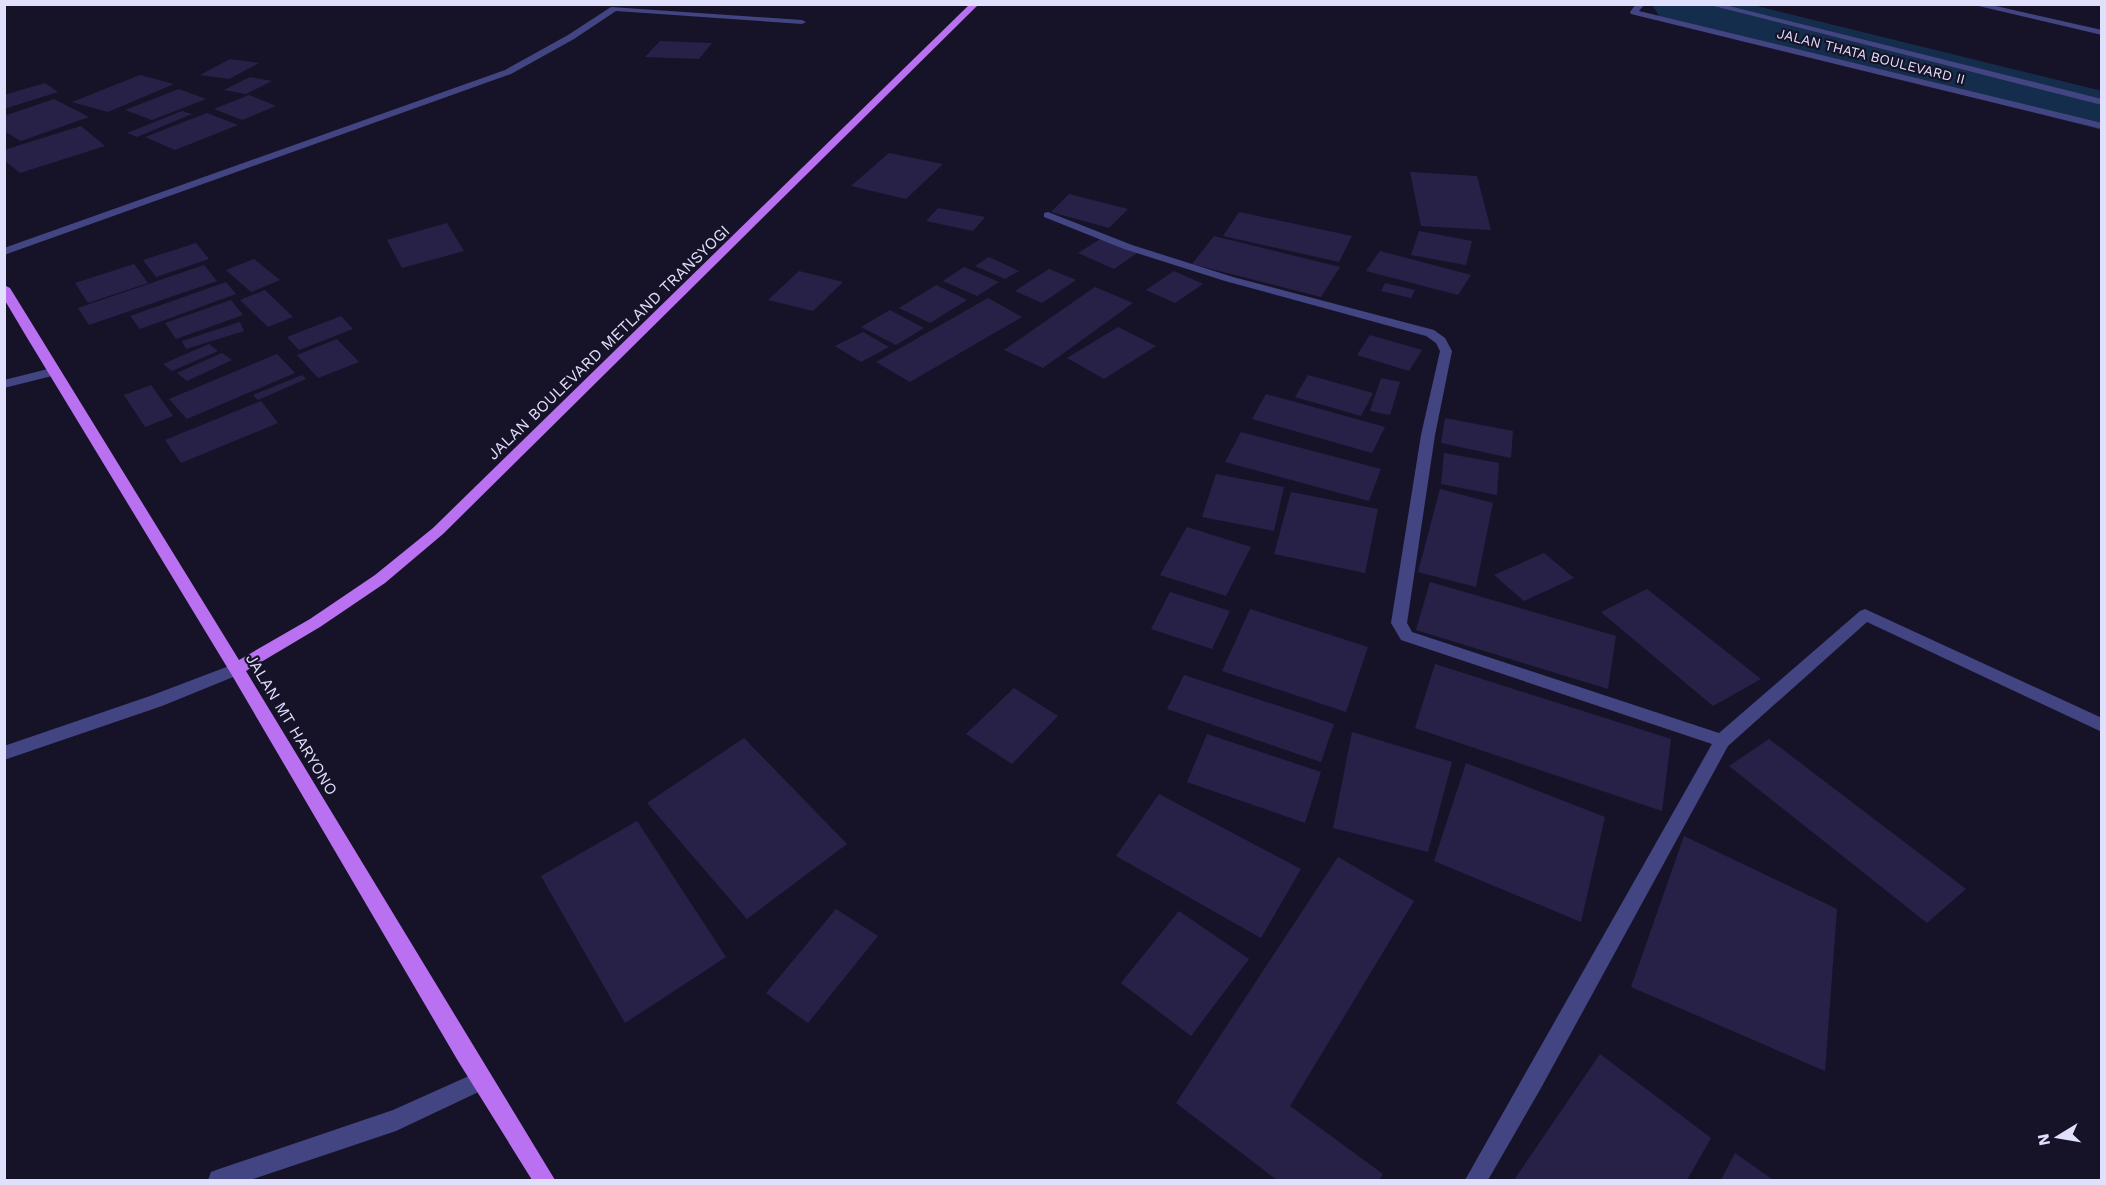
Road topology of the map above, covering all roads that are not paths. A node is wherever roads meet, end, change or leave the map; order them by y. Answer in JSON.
{"nodes":[{"id":1,"x":975,"y":4,"type":"edge"},
{"id":2,"x":1641,"y":4,"type":"edge"},
{"id":3,"x":1710,"y":4,"type":"edge"},
{"id":4,"x":1974,"y":4,"type":"edge"},
{"id":5,"x":603,"y":6,"type":"dead end"},
{"id":6,"x":614,"y":9,"type":"junction"},
{"id":7,"x":802,"y":22,"type":"dead end"},
{"id":8,"x":2102,"y":33,"type":"edge"},
{"id":9,"x":2102,"y":102,"type":"edge"},
{"id":10,"x":2102,"y":126,"type":"edge"},
{"id":11,"x":1048,"y":215,"type":"dead end"},
{"id":12,"x":4,"y":252,"type":"edge"},
{"id":13,"x":4,"y":288,"type":"edge"},
{"id":14,"x":52,"y":372,"type":"junction"},
{"id":15,"x":4,"y":384,"type":"edge"},
{"id":16,"x":237,"y":669,"type":"junction"},
{"id":17,"x":2102,"y":726,"type":"edge"},
{"id":18,"x":1722,"y":741,"type":"junction"},
{"id":19,"x":4,"y":753,"type":"edge"},
{"id":20,"x":480,"y":1081,"type":"junction"},
{"id":21,"x":219,"y":1180,"type":"edge"},
{"id":22,"x":544,"y":1180,"type":"edge"},
{"id":23,"x":1476,"y":1180,"type":"edge"}],
"edges":[{"from":1,"to":16,"type":"main road","name":"JALAN BOULEVARD METLAND TRANSYOGI"},
{"from":2,"to":10,"type":"street","name":"JALAN THATA BOULEVARD II"},
{"from":3,"to":9,"type":"street","name":"JALAN THATA BOULEVARD II"},
{"from":4,"to":8,"type":"street"},
{"from":5,"to":6,"type":"street"},
{"from":6,"to":7,"type":"street"},
{"from":6,"to":12,"type":"street"},
{"from":11,"to":18,"type":"street"},
{"from":13,"to":14,"type":"main road","name":"JALAN MT HARYONO"},
{"from":14,"to":15,"type":"street"},
{"from":14,"to":16,"type":"main road","name":"JALAN MT HARYONO"},
{"from":16,"to":19,"type":"street"},
{"from":16,"to":20,"type":"main road","name":"JALAN MT HARYONO"},
{"from":17,"to":18,"type":"street"},
{"from":18,"to":23,"type":"street"},
{"from":20,"to":21,"type":"street"},
{"from":20,"to":22,"type":"main road","name":"JALAN MT HARYONO"}]}
